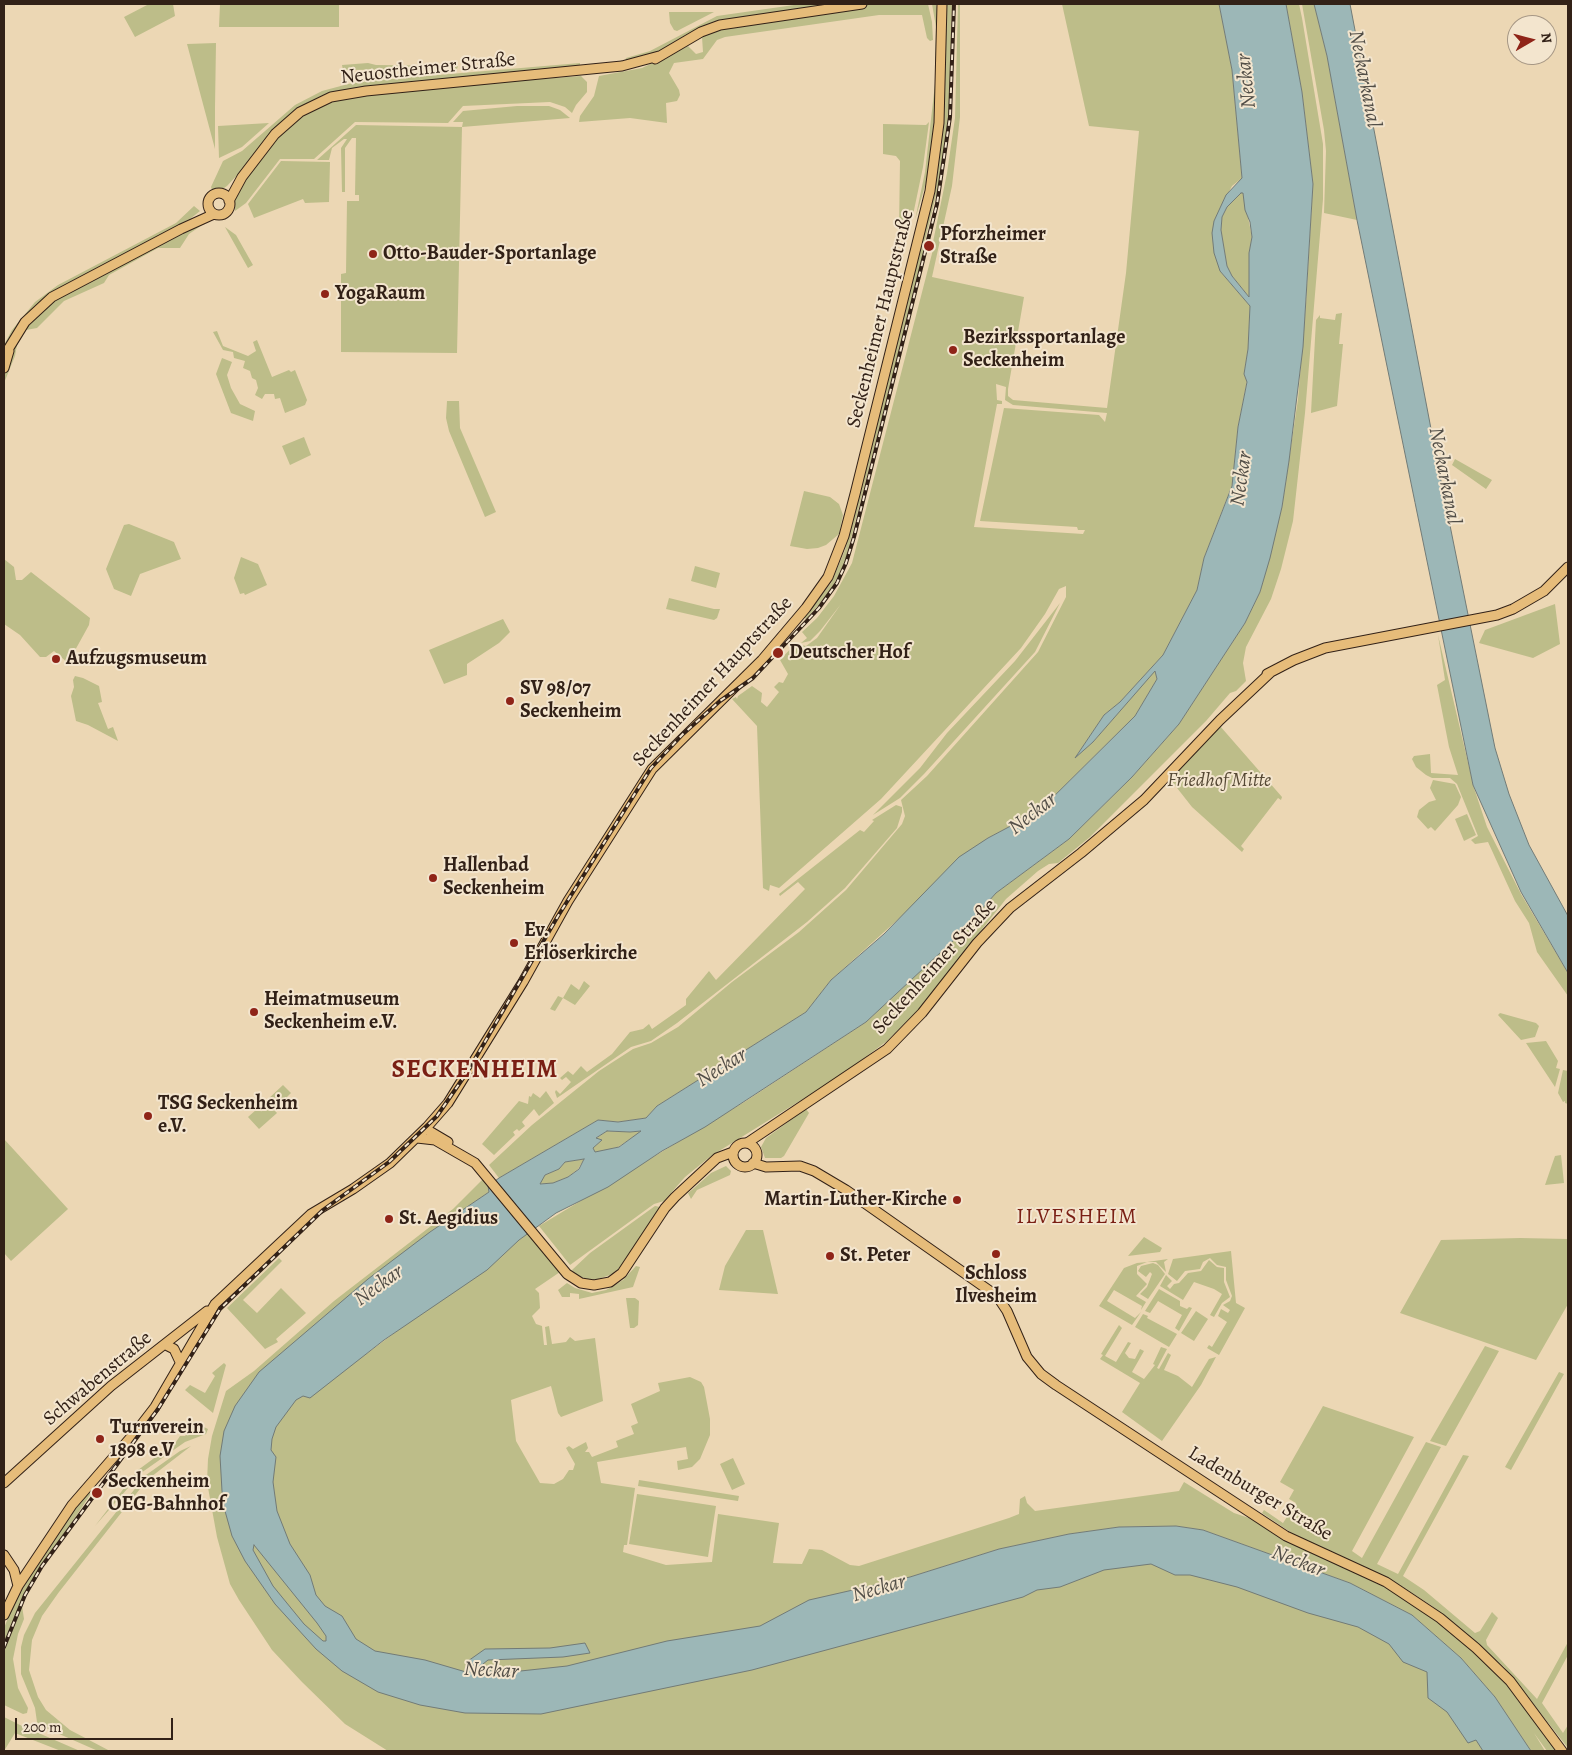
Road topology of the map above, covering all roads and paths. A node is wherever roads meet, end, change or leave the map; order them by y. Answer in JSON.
{"nodes":[{"id":1,"x":862,"y":4,"type":"edge"},
{"id":2,"x":938,"y":4,"type":"edge"},
{"id":3,"x":942,"y":4,"type":"edge"},
{"id":4,"x":851,"y":5,"type":"edge"},
{"id":5,"x":942,"y":14,"type":"junction"},
{"id":6,"x":242,"y":177,"type":"junction"},
{"id":7,"x":222,"y":194,"type":"junction"},
{"id":8,"x":229,"y":201,"type":"junction"},
{"id":9,"x":212,"y":210,"type":"junction"},
{"id":10,"x":11,"y":343,"type":"junction"},
{"id":11,"x":4,"y":356,"type":"edge"},
{"id":12,"x":4,"y":368,"type":"edge"},
{"id":13,"x":1568,"y":567,"type":"edge"},
{"id":14,"x":430,"y":1125,"type":"junction"},
{"id":15,"x":417,"y":1138,"type":"junction"},
{"id":16,"x":750,"y":1145,"type":"junction"},
{"id":17,"x":457,"y":1151,"type":"junction"},
{"id":18,"x":733,"y":1155,"type":"junction"},
{"id":19,"x":754,"y":1160,"type":"junction"},
{"id":20,"x":215,"y":1304,"type":"junction"},
{"id":21,"x":166,"y":1345,"type":"junction"},
{"id":22,"x":181,"y":1364,"type":"junction"},
{"id":23,"x":4,"y":1483,"type":"edge"},
{"id":24,"x":4,"y":1555,"type":"edge"},
{"id":25,"x":14,"y":1570,"type":"junction"},
{"id":26,"x":28,"y":1572,"type":"junction"},
{"id":27,"x":18,"y":1586,"type":"junction"},
{"id":28,"x":4,"y":1616,"type":"edge"},
{"id":29,"x":1562,"y":1751,"type":"edge"}],
"edges":[{"from":1,"to":4,"type":"main road","name":"Neuostheimer Straße"},
{"from":2,"to":5,"type":"main road"},
{"from":3,"to":5,"type":"main road","name":"Seckenheimer Hauptstraße"},
{"from":4,"to":6,"type":"main road","name":"Neuostheimer Straße"},
{"from":5,"to":14,"type":"main road","name":"Seckenheimer Hauptstraße"},
{"from":6,"to":7,"type":"main road","name":"Neuostheimer Straße"},
{"from":6,"to":8,"type":"main road","name":"Neuostheimer Straße"},
{"from":7,"to":8,"type":"main road"},
{"from":7,"to":9,"type":"main road","name":"Neuostheimer Straße"},
{"from":8,"to":9,"type":"main road","name":"Neuostheimer Straße"},
{"from":9,"to":10,"type":"main road","name":"Neuostheimer Straße"},
{"from":10,"to":11,"type":"main road","name":"Neuostheimer Straße"},
{"from":10,"to":12,"type":"main road","name":"Neuostheimer Straße"},
{"from":13,"to":16,"type":"main road","name":"Seckenheimer Straße"},
{"from":14,"to":15,"type":"main road","name":"Seckenheimer Hauptstraße"},
{"from":14,"to":17,"type":"main road"},
{"from":15,"to":17,"type":"main road"},
{"from":15,"to":20,"type":"main road","name":"Seckenheimer Hauptstraße"},
{"from":16,"to":18,"type":"main road"},
{"from":16,"to":19,"type":"main road"},
{"from":17,"to":18,"type":"main road"},
{"from":18,"to":19,"type":"main road"},
{"from":19,"to":29,"type":"main road","name":"Ladenburger Straße"},
{"from":20,"to":21,"type":"main road","name":"Schwabenstraße"},
{"from":20,"to":22,"type":"main road","name":"Seckenheimer Hauptstraße"},
{"from":21,"to":22,"type":"main road"},
{"from":21,"to":23,"type":"main road","name":"Schwabenstraße"},
{"from":22,"to":26,"type":"main road","name":"Seckenheimer Hauptstraße"},
{"from":24,"to":25,"type":"main road"},
{"from":25,"to":26,"type":"main road"},
{"from":25,"to":27,"type":"main road"},
{"from":26,"to":27,"type":"main road","name":"Seckenheimer Hauptstraße"},
{"from":27,"to":28,"type":"main road","name":"Seckenheimer Hauptstraße"}]}
